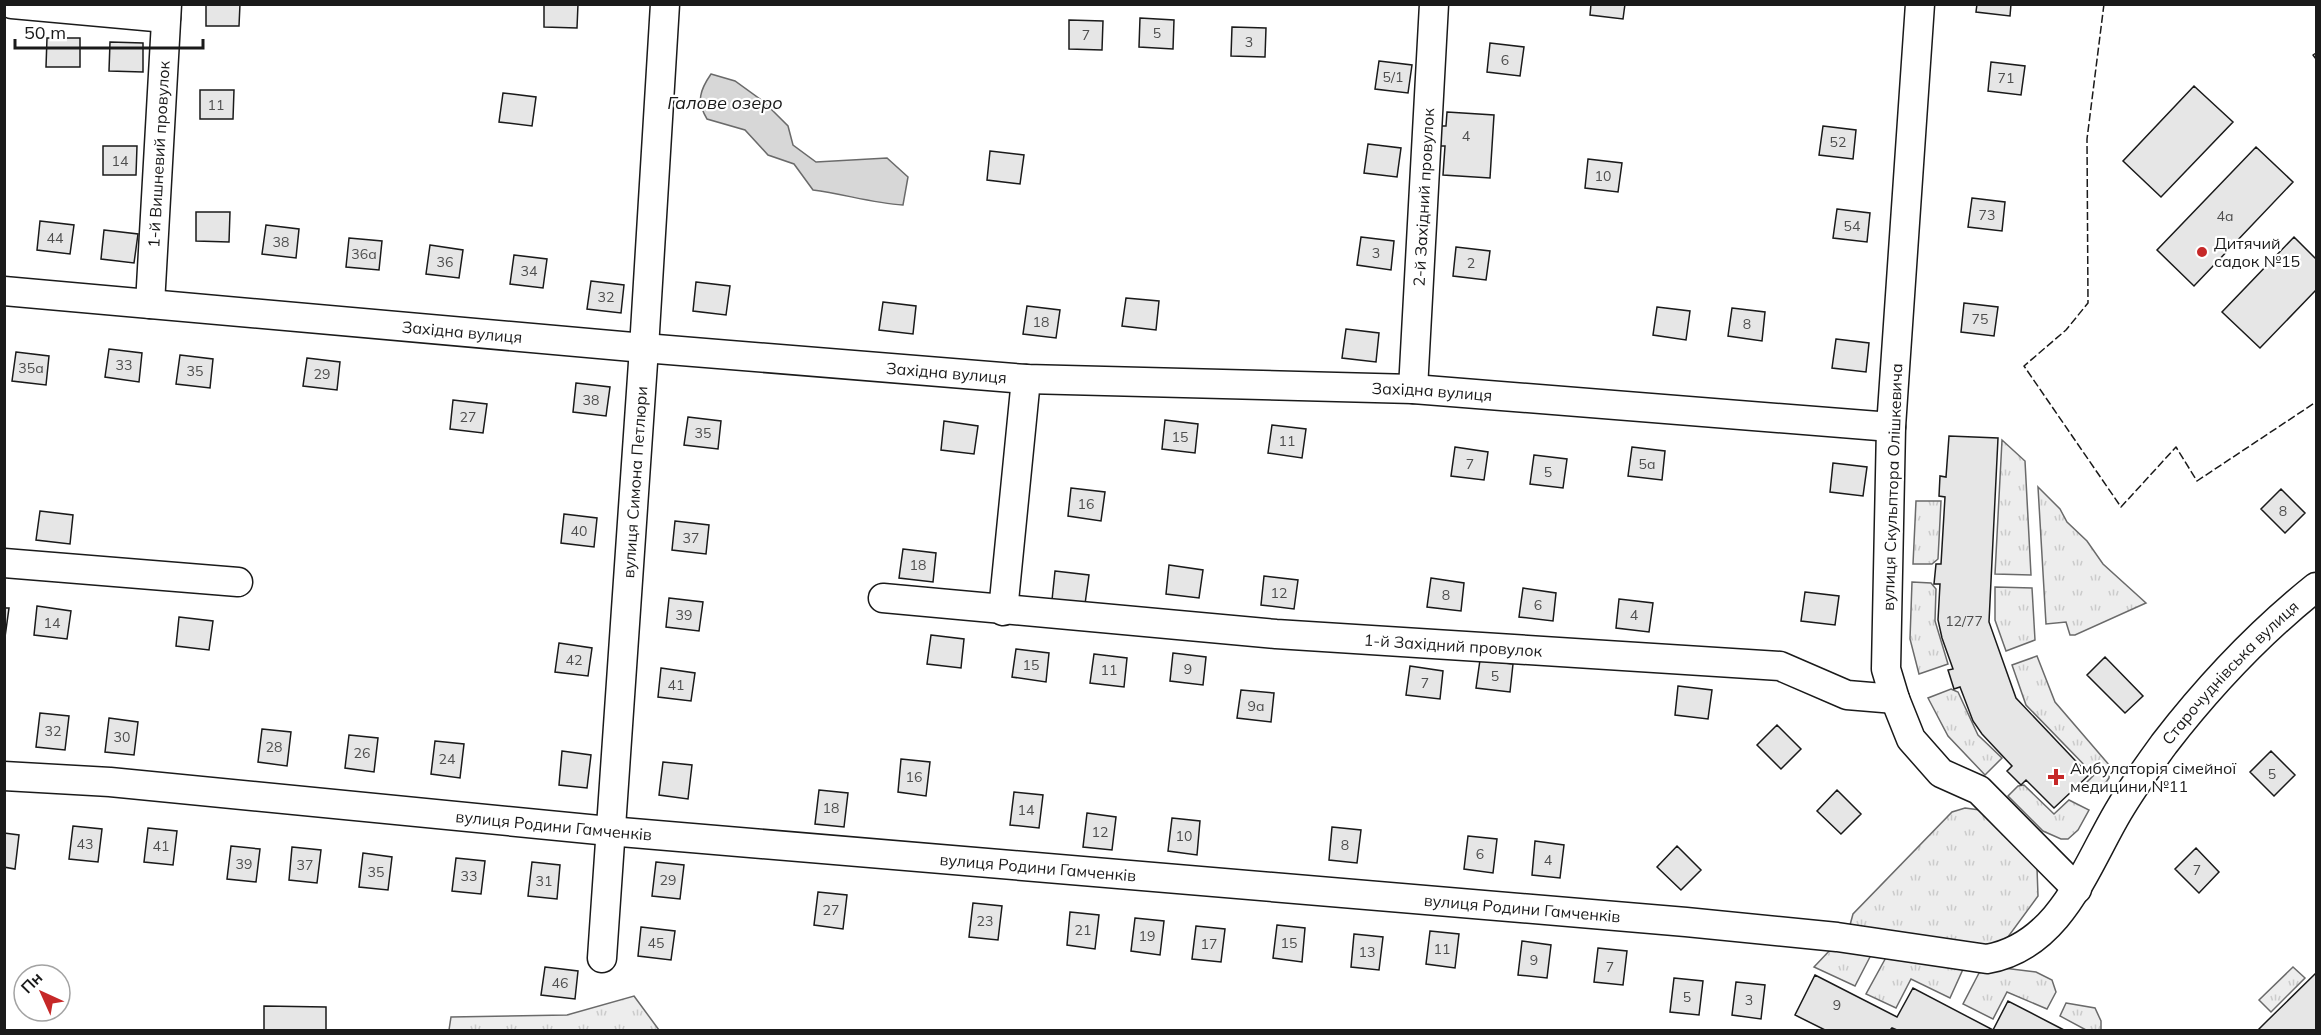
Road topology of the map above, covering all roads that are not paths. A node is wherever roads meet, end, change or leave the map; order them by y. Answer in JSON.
{"nodes":[{"id":1,"x":12,"y":4,"type":"edge"},
{"id":2,"x":665,"y":4,"type":"edge"},
{"id":3,"x":1434,"y":4,"type":"edge"},
{"id":4,"x":1920,"y":4,"type":"edge"},
{"id":5,"x":167,"y":11,"type":"edge"},
{"id":6,"x":4,"y":291,"type":"edge"},
{"id":7,"x":150,"y":304,"type":"junction"},
{"id":8,"x":644,"y":348,"type":"junction"},
{"id":9,"x":1026,"y":379,"type":"junction"},
{"id":10,"x":1413,"y":389,"type":"junction"},
{"id":11,"x":1891,"y":427,"type":"junction"},
{"id":12,"x":4,"y":563,"type":"edge"},
{"id":13,"x":238,"y":582,"type":"dead end"},
{"id":14,"x":2316,"y":587,"type":"edge"},
{"id":15,"x":883,"y":598,"type":"dead end"},
{"id":16,"x":1003,"y":611,"type":"junction"},
{"id":17,"x":1894,"y":699,"type":"junction"},
{"id":18,"x":4,"y":776,"type":"edge"},
{"id":19,"x":609,"y":831,"type":"junction"},
{"id":20,"x":2077,"y":889,"type":"junction"},
{"id":21,"x":2056,"y":917,"type":"joint"},
{"id":22,"x":602,"y":958,"type":"dead end"}],
"edges":[{"from":1,"to":5,"type":"street"},
{"from":2,"to":8,"type":"street","name":"вулиця Симона Петлюри"},
{"from":3,"to":10,"type":"street","name":"2-й Західний провулок"},
{"from":4,"to":11,"type":"street","name":"вулиця Скульптора Олішкевича"},
{"from":5,"to":7,"type":"street","name":"1-й Вишневий провулок"},
{"from":6,"to":7,"type":"street","name":"Західна вулиця"},
{"from":7,"to":8,"type":"street","name":"Західна вулиця"},
{"from":8,"to":9,"type":"street","name":"Західна вулиця"},
{"from":8,"to":19,"type":"street","name":"вулиця Симона Петлюри"},
{"from":9,"to":10,"type":"street","name":"Західна вулиця"},
{"from":9,"to":16,"type":"street"},
{"from":10,"to":11,"type":"street","name":"Західна вулиця"},
{"from":11,"to":17,"type":"street","name":"вулиця Скульптора Олішкевича"},
{"from":12,"to":13,"type":"street"},
{"from":14,"to":20,"type":"street","name":"Старочуднівська вулиця"},
{"from":15,"to":16,"type":"street","name":"1-й Західний провулок"},
{"from":16,"to":17,"type":"street","name":"1-й Західний провулок"},
{"from":17,"to":20,"type":"street","name":"вулиця Скульптора Олішкевича"},
{"from":18,"to":19,"type":"street","name":"вулиця Родини Гамченків"},
{"from":19,"to":21,"type":"street","name":"вулиця Родини Гамченків"},
{"from":19,"to":22,"type":"street","name":"вулиця Симона Петлюри"},
{"from":20,"to":21,"type":"street","name":"Старочуднівська вулиця"}]}
